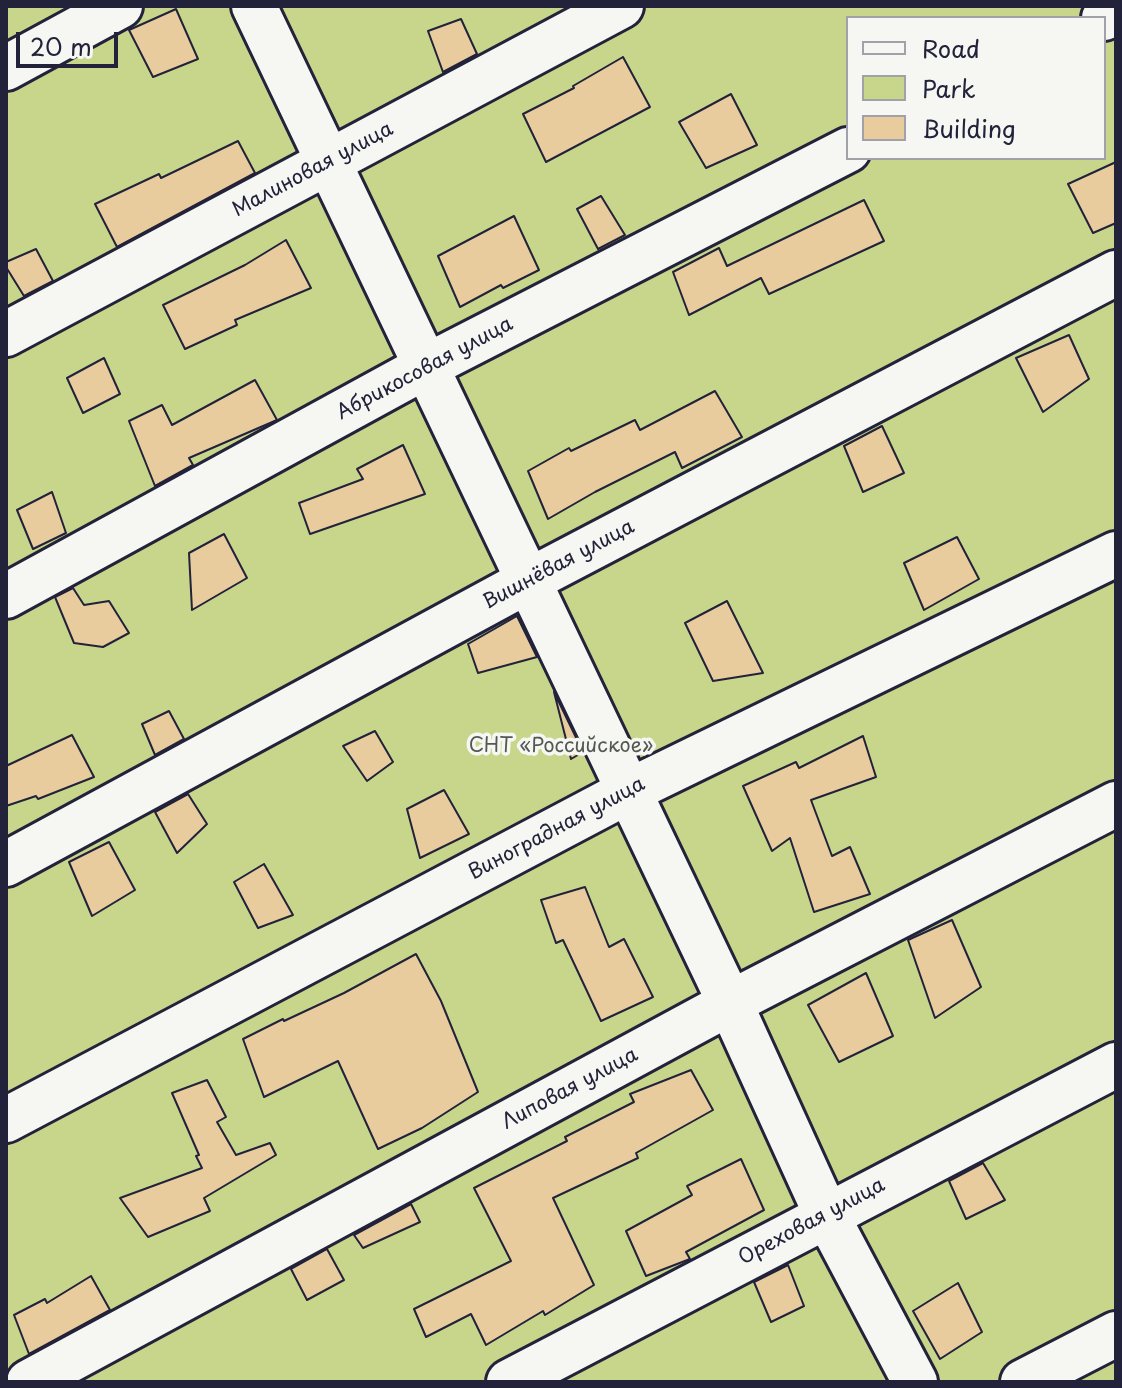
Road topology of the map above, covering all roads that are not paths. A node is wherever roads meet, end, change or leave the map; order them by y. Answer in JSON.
{"nodes":[{"id":1,"x":120,"y":6,"type":"edge"},
{"id":2,"x":254,"y":6,"type":"edge"},
{"id":3,"x":621,"y":6,"type":"edge"},
{"id":4,"x":6,"y":68,"type":"edge"},
{"id":5,"x":846,"y":151,"type":"edge"},
{"id":6,"x":329,"y":162,"type":"junction"},
{"id":7,"x":1116,"y":273,"type":"edge"},
{"id":8,"x":6,"y":334,"type":"edge"},
{"id":9,"x":425,"y":367,"type":"junction"},
{"id":10,"x":1116,"y":554,"type":"edge"},
{"id":11,"x":528,"y":581,"type":"junction"},
{"id":12,"x":6,"y":596,"type":"edge"},
{"id":13,"x":627,"y":792,"type":"junction"},
{"id":14,"x":1116,"y":804,"type":"edge"},
{"id":15,"x":6,"y":864,"type":"edge"},
{"id":16,"x":730,"y":1003,"type":"junction"},
{"id":17,"x":1116,"y":1065,"type":"edge"},
{"id":18,"x":6,"y":1120,"type":"edge"},
{"id":19,"x":826,"y":1214,"type":"junction"},
{"id":20,"x":1116,"y":1334,"type":"edge"},
{"id":21,"x":29,"y":1382,"type":"edge"},
{"id":22,"x":509,"y":1382,"type":"edge"},
{"id":23,"x":915,"y":1382,"type":"edge"},
{"id":24,"x":1023,"y":1382,"type":"edge"}],
"edges":[{"from":1,"to":4,"type":"street"},
{"from":2,"to":6,"type":"street"},
{"from":3,"to":6,"type":"street","name":"Малиновая улица"},
{"from":5,"to":9,"type":"street","name":"Абрикосовая улица"},
{"from":6,"to":8,"type":"street","name":"Малиновая улица"},
{"from":6,"to":9,"type":"street"},
{"from":7,"to":11,"type":"street","name":"Вишнёвая улица"},
{"from":9,"to":11,"type":"street"},
{"from":9,"to":12,"type":"street","name":"Абрикосовая улица"},
{"from":10,"to":13,"type":"street","name":"Виноградная улица"},
{"from":11,"to":13,"type":"street"},
{"from":11,"to":15,"type":"street","name":"Вишнёвая улица"},
{"from":13,"to":16,"type":"street"},
{"from":13,"to":18,"type":"street","name":"Виноградная улица"},
{"from":14,"to":16,"type":"street","name":"Липовая улица"},
{"from":16,"to":19,"type":"street"},
{"from":16,"to":21,"type":"street","name":"Липовая улица"},
{"from":17,"to":19,"type":"street","name":"Ореховая улица"},
{"from":19,"to":22,"type":"street","name":"Ореховая улица"},
{"from":19,"to":23,"type":"street"},
{"from":20,"to":24,"type":"street"}]}
